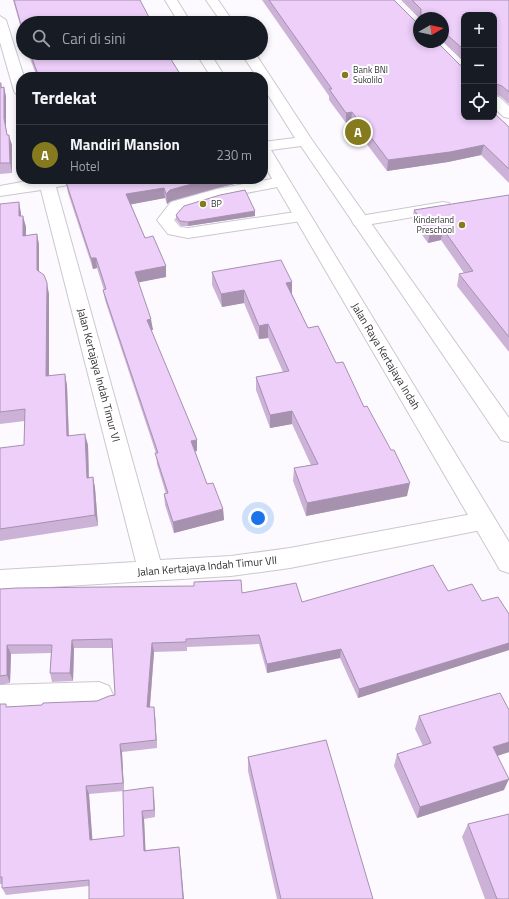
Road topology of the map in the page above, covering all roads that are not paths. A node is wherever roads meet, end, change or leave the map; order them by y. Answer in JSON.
{"nodes":[{"id":1,"x":170,"y":0,"type":"edge"},
{"id":2,"x":212,"y":0,"type":"edge"},
{"id":3,"x":180,"y":16,"type":"edge"},
{"id":4,"x":223,"y":16,"type":"edge"},
{"id":5,"x":0,"y":20,"type":"edge"},
{"id":6,"x":207,"y":60,"type":"edge"},
{"id":7,"x":253,"y":60,"type":"edge"},
{"id":8,"x":215,"y":72,"type":"edge"},
{"id":9,"x":260,"y":72,"type":"edge"},
{"id":10,"x":16,"y":74,"type":"edge"},
{"id":11,"x":268,"y":84,"type":"edge"},
{"id":12,"x":497,"y":103,"type":"edge"},
{"id":13,"x":509,"y":114,"type":"edge"},
{"id":14,"x":305,"y":141,"type":"junction"},
{"id":15,"x":268,"y":146,"type":"edge"},
{"id":16,"x":268,"y":158,"type":"edge"},
{"id":17,"x":282,"y":182,"type":"junction"},
{"id":18,"x":37,"y":184,"type":"edge"},
{"id":19,"x":48,"y":184,"type":"edge"},
{"id":20,"x":0,"y":191,"type":"edge"},
{"id":21,"x":456,"y":204,"type":"edge"},
{"id":22,"x":302,"y":216,"type":"junction"},
{"id":23,"x":360,"y":221,"type":"junction"},
{"id":24,"x":509,"y":434,"type":"edge"},
{"id":25,"x":483,"y":521,"type":"junction"},
{"id":26,"x":509,"y":563,"type":"edge"},
{"id":27,"x":150,"y":572,"type":"junction"},
{"id":28,"x":0,"y":580,"type":"edge"},
{"id":29,"x":99,"y":694,"type":"dead end"},
{"id":30,"x":0,"y":698,"type":"edge"}],
"edges":[{"from":1,"to":3,"type":"main road"},
{"from":2,"to":4,"type":"main road"},
{"from":5,"to":10,"type":"main road"},
{"from":6,"to":8,"type":"main road"},
{"from":7,"to":9,"type":"main road"},
{"from":11,"to":14,"type":"main road"},
{"from":12,"to":13,"type":"main road"},
{"from":14,"to":15,"type":"main road"},
{"from":14,"to":23,"type":"main road"},
{"from":16,"to":17,"type":"main road","name":"Jalan Raya Kertajaya Indah"},
{"from":17,"to":22,"type":"main road","name":"Jalan Raya Kertajaya Indah"},
{"from":17,"to":22,"type":"main road"},
{"from":18,"to":20,"type":"main road"},
{"from":19,"to":27,"type":"main road","name":"Jalan Kertajaya Indah Timur VI"},
{"from":21,"to":23,"type":"main road"},
{"from":22,"to":25,"type":"main road","name":"Jalan Raya Kertajaya Indah"},
{"from":23,"to":24,"type":"main road"},
{"from":25,"to":26,"type":"main road","name":"Jalan Raya Kertajaya Indah"},
{"from":25,"to":27,"type":"main road","name":"Jalan Kertajaya Indah Timur VII"},
{"from":27,"to":28,"type":"main road","name":"Jalan Kertajaya Indah Timur VII"},
{"from":29,"to":30,"type":"main road"}]}
